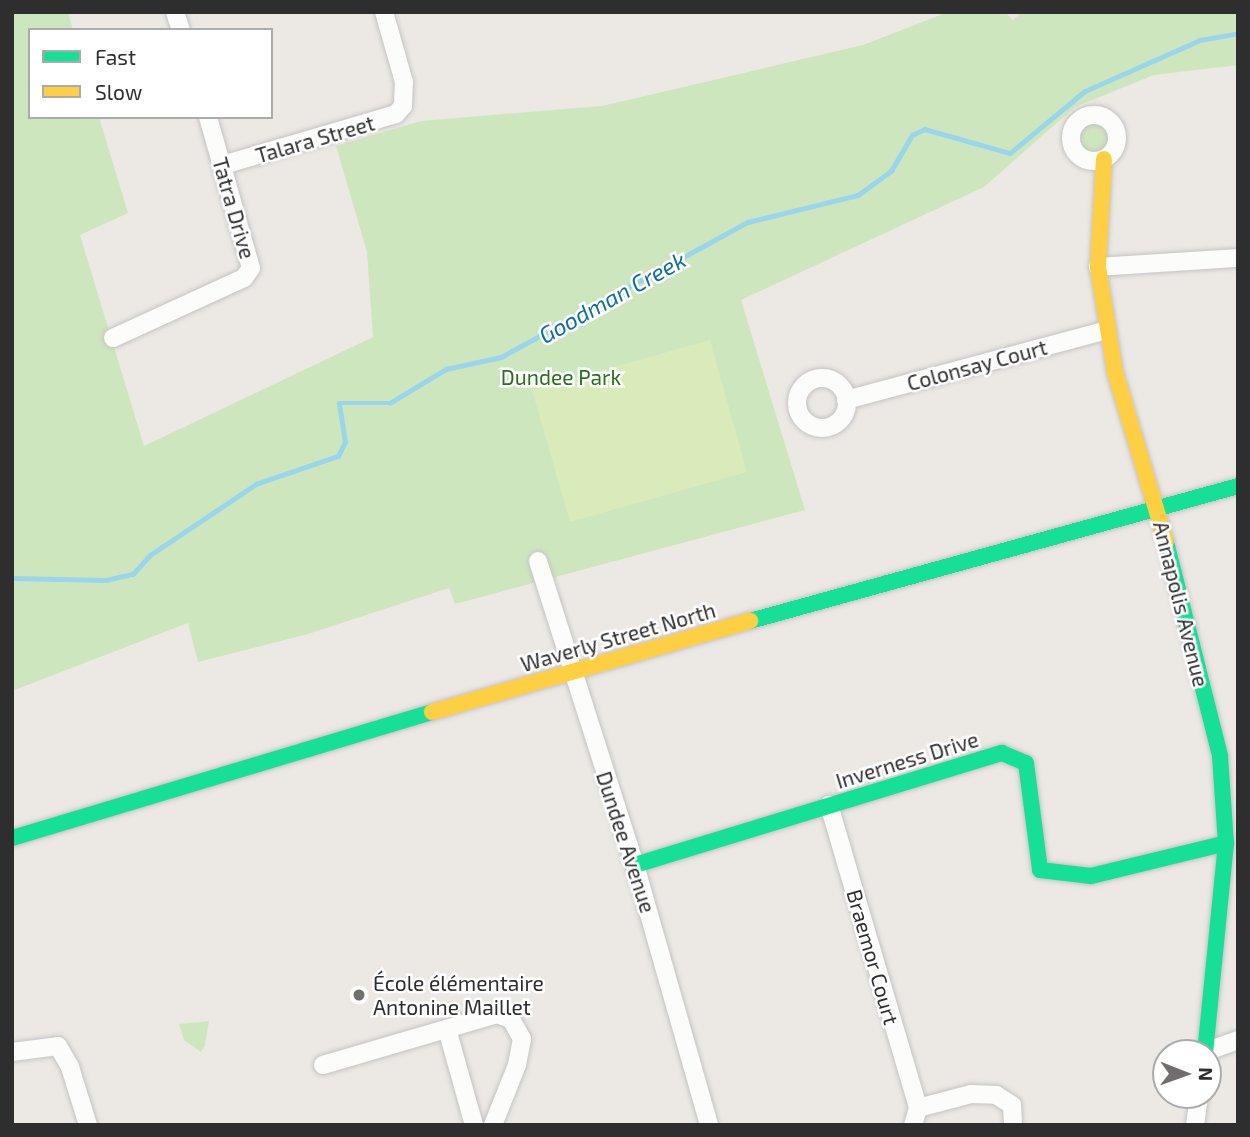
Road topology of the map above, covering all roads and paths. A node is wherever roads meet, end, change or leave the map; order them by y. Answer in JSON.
{"nodes":[{"id":1,"x":383,"y":12,"type":"edge"},
{"id":2,"x":209,"y":119,"type":"edge"},
{"id":3,"x":1104,"y":159,"type":"dead end"},
{"id":4,"x":223,"y":165,"type":"junction"},
{"id":5,"x":1238,"y":258,"type":"edge"},
{"id":6,"x":1098,"y":267,"type":"junction"},
{"id":7,"x":1107,"y":330,"type":"junction"},
{"id":8,"x":113,"y":338,"type":"dead end"},
{"id":9,"x":846,"y":400,"type":"dead end"},
{"id":10,"x":1238,"y":486,"type":"edge"},
{"id":11,"x":1157,"y":509,"type":"junction"},
{"id":12,"x":538,"y":561,"type":"dead end"},
{"id":13,"x":570,"y":671,"type":"junction"},
{"id":14,"x":829,"y":805,"type":"junction"},
{"id":15,"x":12,"y":838,"type":"edge"},
{"id":16,"x":1226,"y":843,"type":"junction"},
{"id":17,"x":635,"y":865,"type":"junction"},
{"id":18,"x":447,"y":1029,"type":"junction"},
{"id":19,"x":1206,"y":1039,"type":"edge"},
{"id":20,"x":12,"y":1052,"type":"edge"},
{"id":21,"x":323,"y":1065,"type":"dead end"},
{"id":22,"x":915,"y":1116,"type":"edge"},
{"id":23,"x":88,"y":1125,"type":"edge"},
{"id":24,"x":474,"y":1125,"type":"edge"},
{"id":25,"x":493,"y":1125,"type":"edge"},
{"id":26,"x":709,"y":1125,"type":"edge"},
{"id":27,"x":1013,"y":1125,"type":"edge"}],
"edges":[{"from":1,"to":4,"type":"street","name":"Talara Street"},
{"from":2,"to":4,"type":"street","name":"Tatra Drive"},
{"from":3,"to":6,"type":"street","name":"Annapolis Avenue"},
{"from":4,"to":8,"type":"street","name":"Tatra Drive"},
{"from":5,"to":6,"type":"street"},
{"from":6,"to":7,"type":"street","name":"Annapolis Avenue"},
{"from":7,"to":9,"type":"street","name":"Colonsay Court"},
{"from":7,"to":11,"type":"street","name":"Annapolis Avenue"},
{"from":10,"to":11,"type":"street","name":"Waverly Street North"},
{"from":11,"to":13,"type":"street","name":"Waverly Street North"},
{"from":11,"to":16,"type":"street","name":"Annapolis Avenue"},
{"from":12,"to":13,"type":"street","name":"Dundee Avenue"},
{"from":13,"to":15,"type":"street","name":"Waverly Street North"},
{"from":13,"to":17,"type":"street","name":"Dundee Avenue"},
{"from":14,"to":16,"type":"street","name":"Inverness Drive"},
{"from":14,"to":17,"type":"street","name":"Inverness Drive"},
{"from":14,"to":22,"type":"street","name":"Braemor Court"},
{"from":16,"to":19,"type":"street","name":"Annapolis Avenue"},
{"from":17,"to":26,"type":"street","name":"Dundee Avenue"},
{"from":18,"to":21,"type":"street"},
{"from":18,"to":24,"type":"street"},
{"from":18,"to":25,"type":"street"},
{"from":20,"to":23,"type":"street"},
{"from":22,"to":27,"type":"street","name":"Braemor Court"}]}
